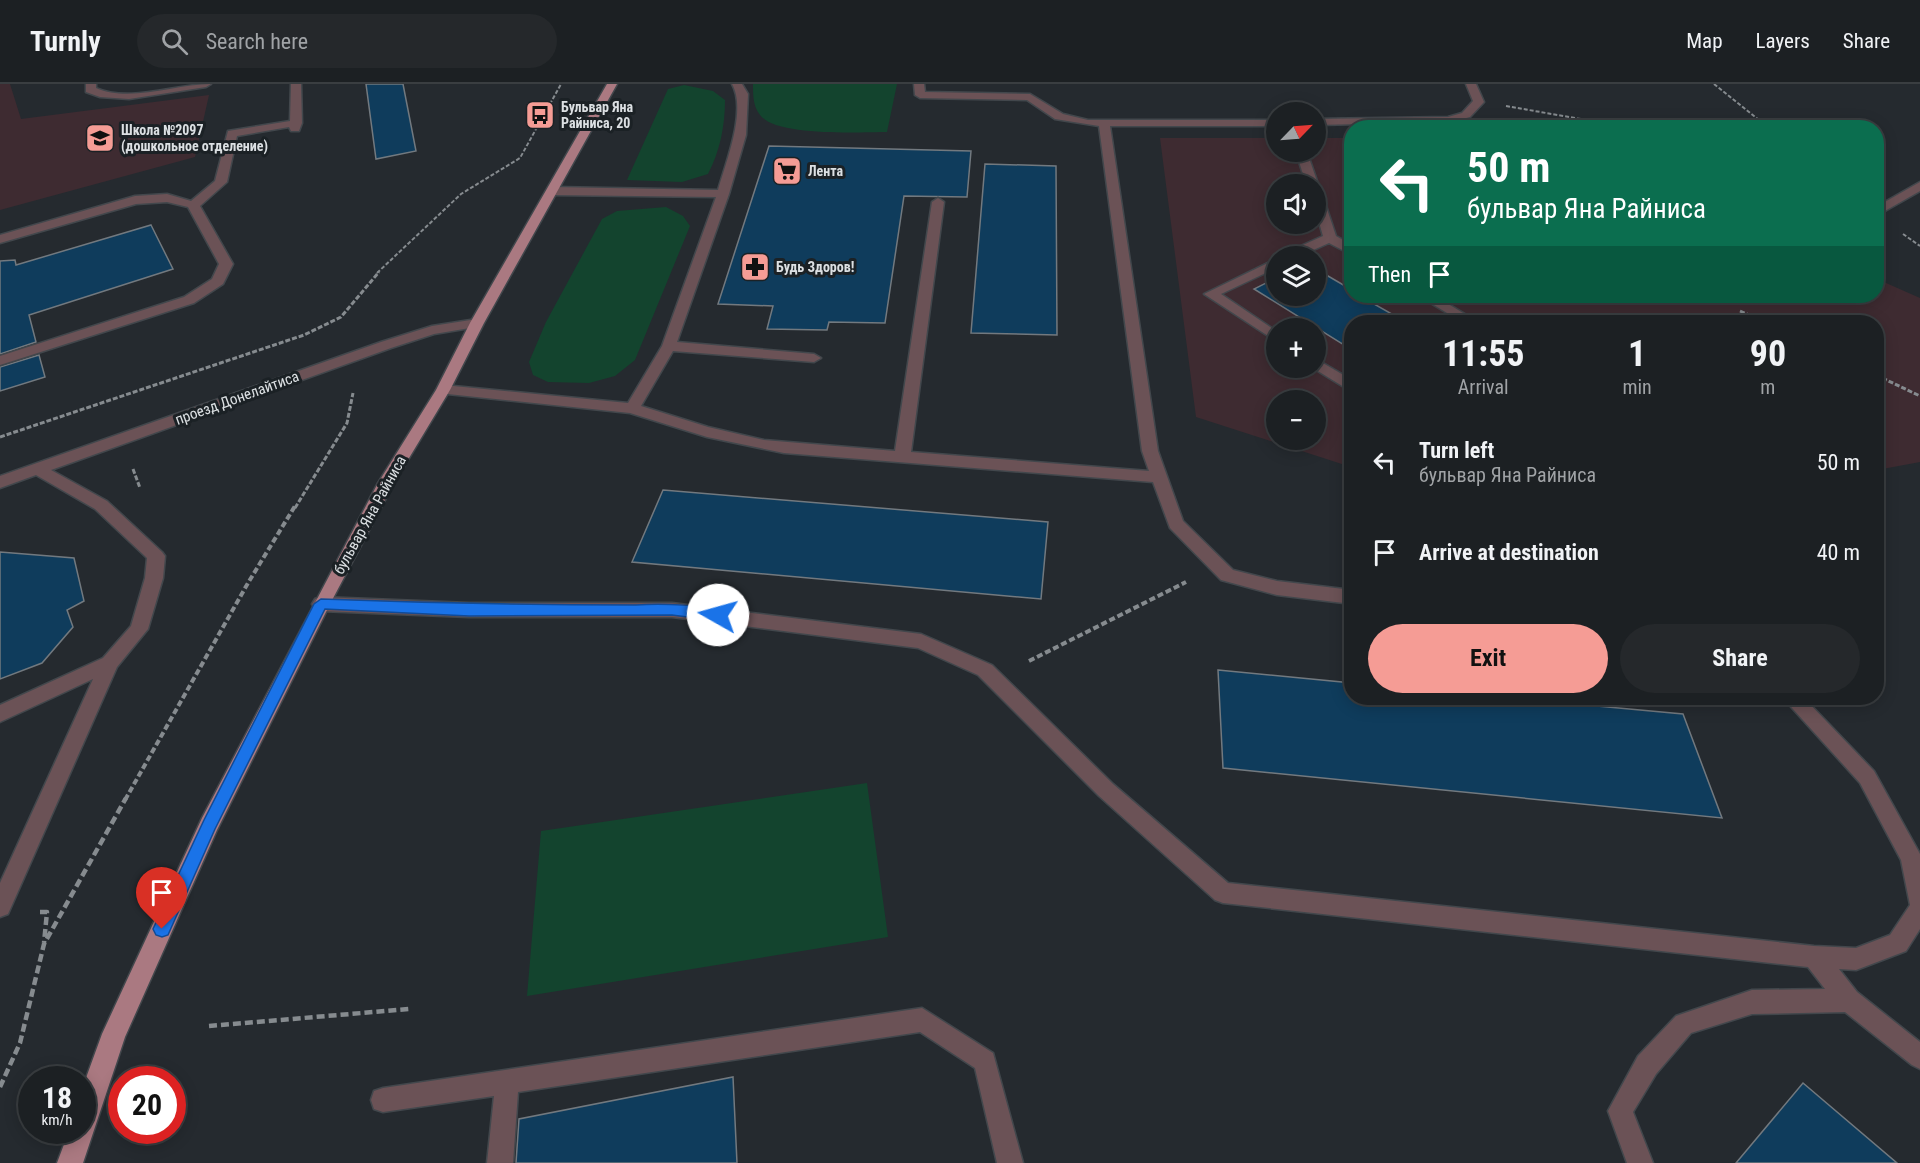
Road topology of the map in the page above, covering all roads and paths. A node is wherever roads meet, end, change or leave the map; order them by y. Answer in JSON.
{"nodes":[{"id":1,"x":91,"y":84,"type":"edge"},
{"id":2,"x":206,"y":84,"type":"edge"},
{"id":3,"x":296,"y":84,"type":"edge"},
{"id":4,"x":561,"y":84,"type":"edge"},
{"id":5,"x":612,"y":84,"type":"edge"},
{"id":6,"x":737,"y":84,"type":"edge"},
{"id":7,"x":920,"y":84,"type":"edge"},
{"id":8,"x":1470,"y":84,"type":"edge"},
{"id":9,"x":1714,"y":84,"type":"edge"},
{"id":10,"x":1479,"y":102,"type":"junction"},
{"id":11,"x":1466,"y":115,"type":"junction"},
{"id":12,"x":1448,"y":120,"type":"edge"},
{"id":13,"x":1469,"y":120,"type":"edge"},
{"id":14,"x":1586,"y":120,"type":"edge"},
{"id":15,"x":1759,"y":120,"type":"edge"},
{"id":16,"x":1326,"y":122,"type":"edge"},
{"id":17,"x":1344,"y":122,"type":"edge"},
{"id":18,"x":1104,"y":123,"type":"junction"},
{"id":19,"x":1266,"y":123,"type":"edge"},
{"id":20,"x":1920,"y":186,"type":"edge"},
{"id":21,"x":553,"y":190,"type":"junction"},
{"id":22,"x":723,"y":194,"type":"junction"},
{"id":23,"x":938,"y":202,"type":"dead end"},
{"id":24,"x":193,"y":205,"type":"junction"},
{"id":25,"x":1884,"y":207,"type":"edge"},
{"id":26,"x":1326,"y":225,"type":"edge"},
{"id":27,"x":1330,"y":238,"type":"junction"},
{"id":28,"x":0,"y":239,"type":"edge"},
{"id":29,"x":1312,"y":246,"type":"edge"},
{"id":30,"x":1344,"y":246,"type":"edge"},
{"id":31,"x":1266,"y":268,"type":"edge"},
{"id":32,"x":1438,"y":303,"type":"edge"},
{"id":33,"x":1459,"y":315,"type":"edge"},
{"id":34,"x":477,"y":324,"type":"junction"},
{"id":35,"x":1266,"y":330,"type":"edge"},
{"id":36,"x":669,"y":346,"type":"junction"},
{"id":37,"x":814,"y":358,"type":"dead end"},
{"id":38,"x":0,"y":361,"type":"edge"},
{"id":39,"x":1326,"y":370,"type":"edge"},
{"id":40,"x":1884,"y":379,"type":"edge"},
{"id":41,"x":1344,"y":382,"type":"edge"},
{"id":42,"x":443,"y":390,"type":"junction"},
{"id":43,"x":353,"y":393,"type":"dead end"},
{"id":44,"x":1920,"y":396,"type":"edge"},
{"id":45,"x":632,"y":408,"type":"junction"},
{"id":46,"x":0,"y":437,"type":"edge"},
{"id":47,"x":902,"y":458,"type":"junction"},
{"id":48,"x":38,"y":469,"type":"junction"},
{"id":49,"x":1159,"y":477,"type":"junction"},
{"id":50,"x":0,"y":482,"type":"edge"},
{"id":51,"x":1219,"y":567,"type":"junction"},
{"id":52,"x":1344,"y":596,"type":"edge"},
{"id":53,"x":321,"y":604,"type":"junction"},
{"id":54,"x":110,"y":663,"type":"junction"},
{"id":55,"x":995,"y":681,"type":"junction"},
{"id":56,"x":1800,"y":705,"type":"edge"},
{"id":57,"x":0,"y":714,"type":"edge"},
{"id":58,"x":1920,"y":902,"type":"edge"},
{"id":59,"x":0,"y":907,"type":"edge"},
{"id":60,"x":1920,"y":909,"type":"edge"},
{"id":61,"x":47,"y":912,"type":"dead end"},
{"id":62,"x":44,"y":944,"type":"junction"},
{"id":63,"x":1814,"y":957,"type":"junction"},
{"id":64,"x":1849,"y":1000,"type":"junction"},
{"id":65,"x":409,"y":1009,"type":"dead end"},
{"id":66,"x":209,"y":1026,"type":"dead end"},
{"id":67,"x":1920,"y":1057,"type":"edge"},
{"id":68,"x":507,"y":1082,"type":"junction"},
{"id":69,"x":96,"y":1085,"type":"edge"},
{"id":70,"x":0,"y":1087,"type":"edge"},
{"id":71,"x":383,"y":1100,"type":"dead end"},
{"id":72,"x":77,"y":1144,"type":"edge"},
{"id":73,"x":70,"y":1163,"type":"edge"},
{"id":74,"x":500,"y":1163,"type":"edge"},
{"id":75,"x":1010,"y":1163,"type":"edge"},
{"id":76,"x":1640,"y":1163,"type":"edge"}],
"edges":[{"from":1,"to":2,"type":"street"},
{"from":3,"to":24,"type":"street"},
{"from":4,"to":46,"type":"path"},
{"from":5,"to":21,"type":"main road","name":"бульвар Яна Райниса"},
{"from":6,"to":22,"type":"street"},
{"from":7,"to":18,"type":"street"},
{"from":8,"to":10,"type":"street"},
{"from":9,"to":15,"type":"path"},
{"from":10,"to":11,"type":"street"},
{"from":10,"to":14,"type":"path"},
{"from":11,"to":12,"type":"street"},
{"from":11,"to":13,"type":"street"},
{"from":16,"to":17,"type":"street"},
{"from":18,"to":19,"type":"street"},
{"from":18,"to":49,"type":"street"},
{"from":20,"to":25,"type":"street"},
{"from":21,"to":22,"type":"street"},
{"from":21,"to":34,"type":"main road","name":"бульвар Яна Райниса"},
{"from":22,"to":36,"type":"street"},
{"from":23,"to":47,"type":"street"},
{"from":24,"to":28,"type":"street"},
{"from":24,"to":38,"type":"street"},
{"from":26,"to":27,"type":"street"},
{"from":27,"to":29,"type":"street"},
{"from":27,"to":30,"type":"street"},
{"from":31,"to":35,"type":"street"},
{"from":32,"to":33,"type":"street"},
{"from":34,"to":42,"type":"main road","name":"бульвар Яна Райниса"},
{"from":34,"to":48,"type":"street","name":"проезд Донелайтиса"},
{"from":36,"to":37,"type":"street"},
{"from":36,"to":45,"type":"street"},
{"from":39,"to":41,"type":"street"},
{"from":40,"to":44,"type":"path"},
{"from":42,"to":45,"type":"street"},
{"from":42,"to":53,"type":"main road","name":"бульвар Яна Райниса"},
{"from":43,"to":62,"type":"path"},
{"from":45,"to":47,"type":"street"},
{"from":47,"to":49,"type":"street"},
{"from":48,"to":50,"type":"street","name":"проезд Донелайтиса"},
{"from":48,"to":54,"type":"street"},
{"from":49,"to":51,"type":"street"},
{"from":51,"to":52,"type":"street"},
{"from":51,"to":55,"type":"path"},
{"from":53,"to":55,"type":"street"},
{"from":53,"to":69,"type":"main road","name":"бульвар Яна Райниса"},
{"from":54,"to":57,"type":"street"},
{"from":54,"to":59,"type":"street"},
{"from":55,"to":63,"type":"street"},
{"from":56,"to":58,"type":"street"},
{"from":60,"to":63,"type":"street"},
{"from":61,"to":62,"type":"path"},
{"from":62,"to":70,"type":"path"},
{"from":63,"to":64,"type":"street"},
{"from":64,"to":67,"type":"street"},
{"from":64,"to":76,"type":"street"},
{"from":65,"to":66,"type":"path"},
{"from":68,"to":71,"type":"street"},
{"from":68,"to":74,"type":"street"},
{"from":68,"to":75,"type":"street"},
{"from":72,"to":73,"type":"main road"}]}
